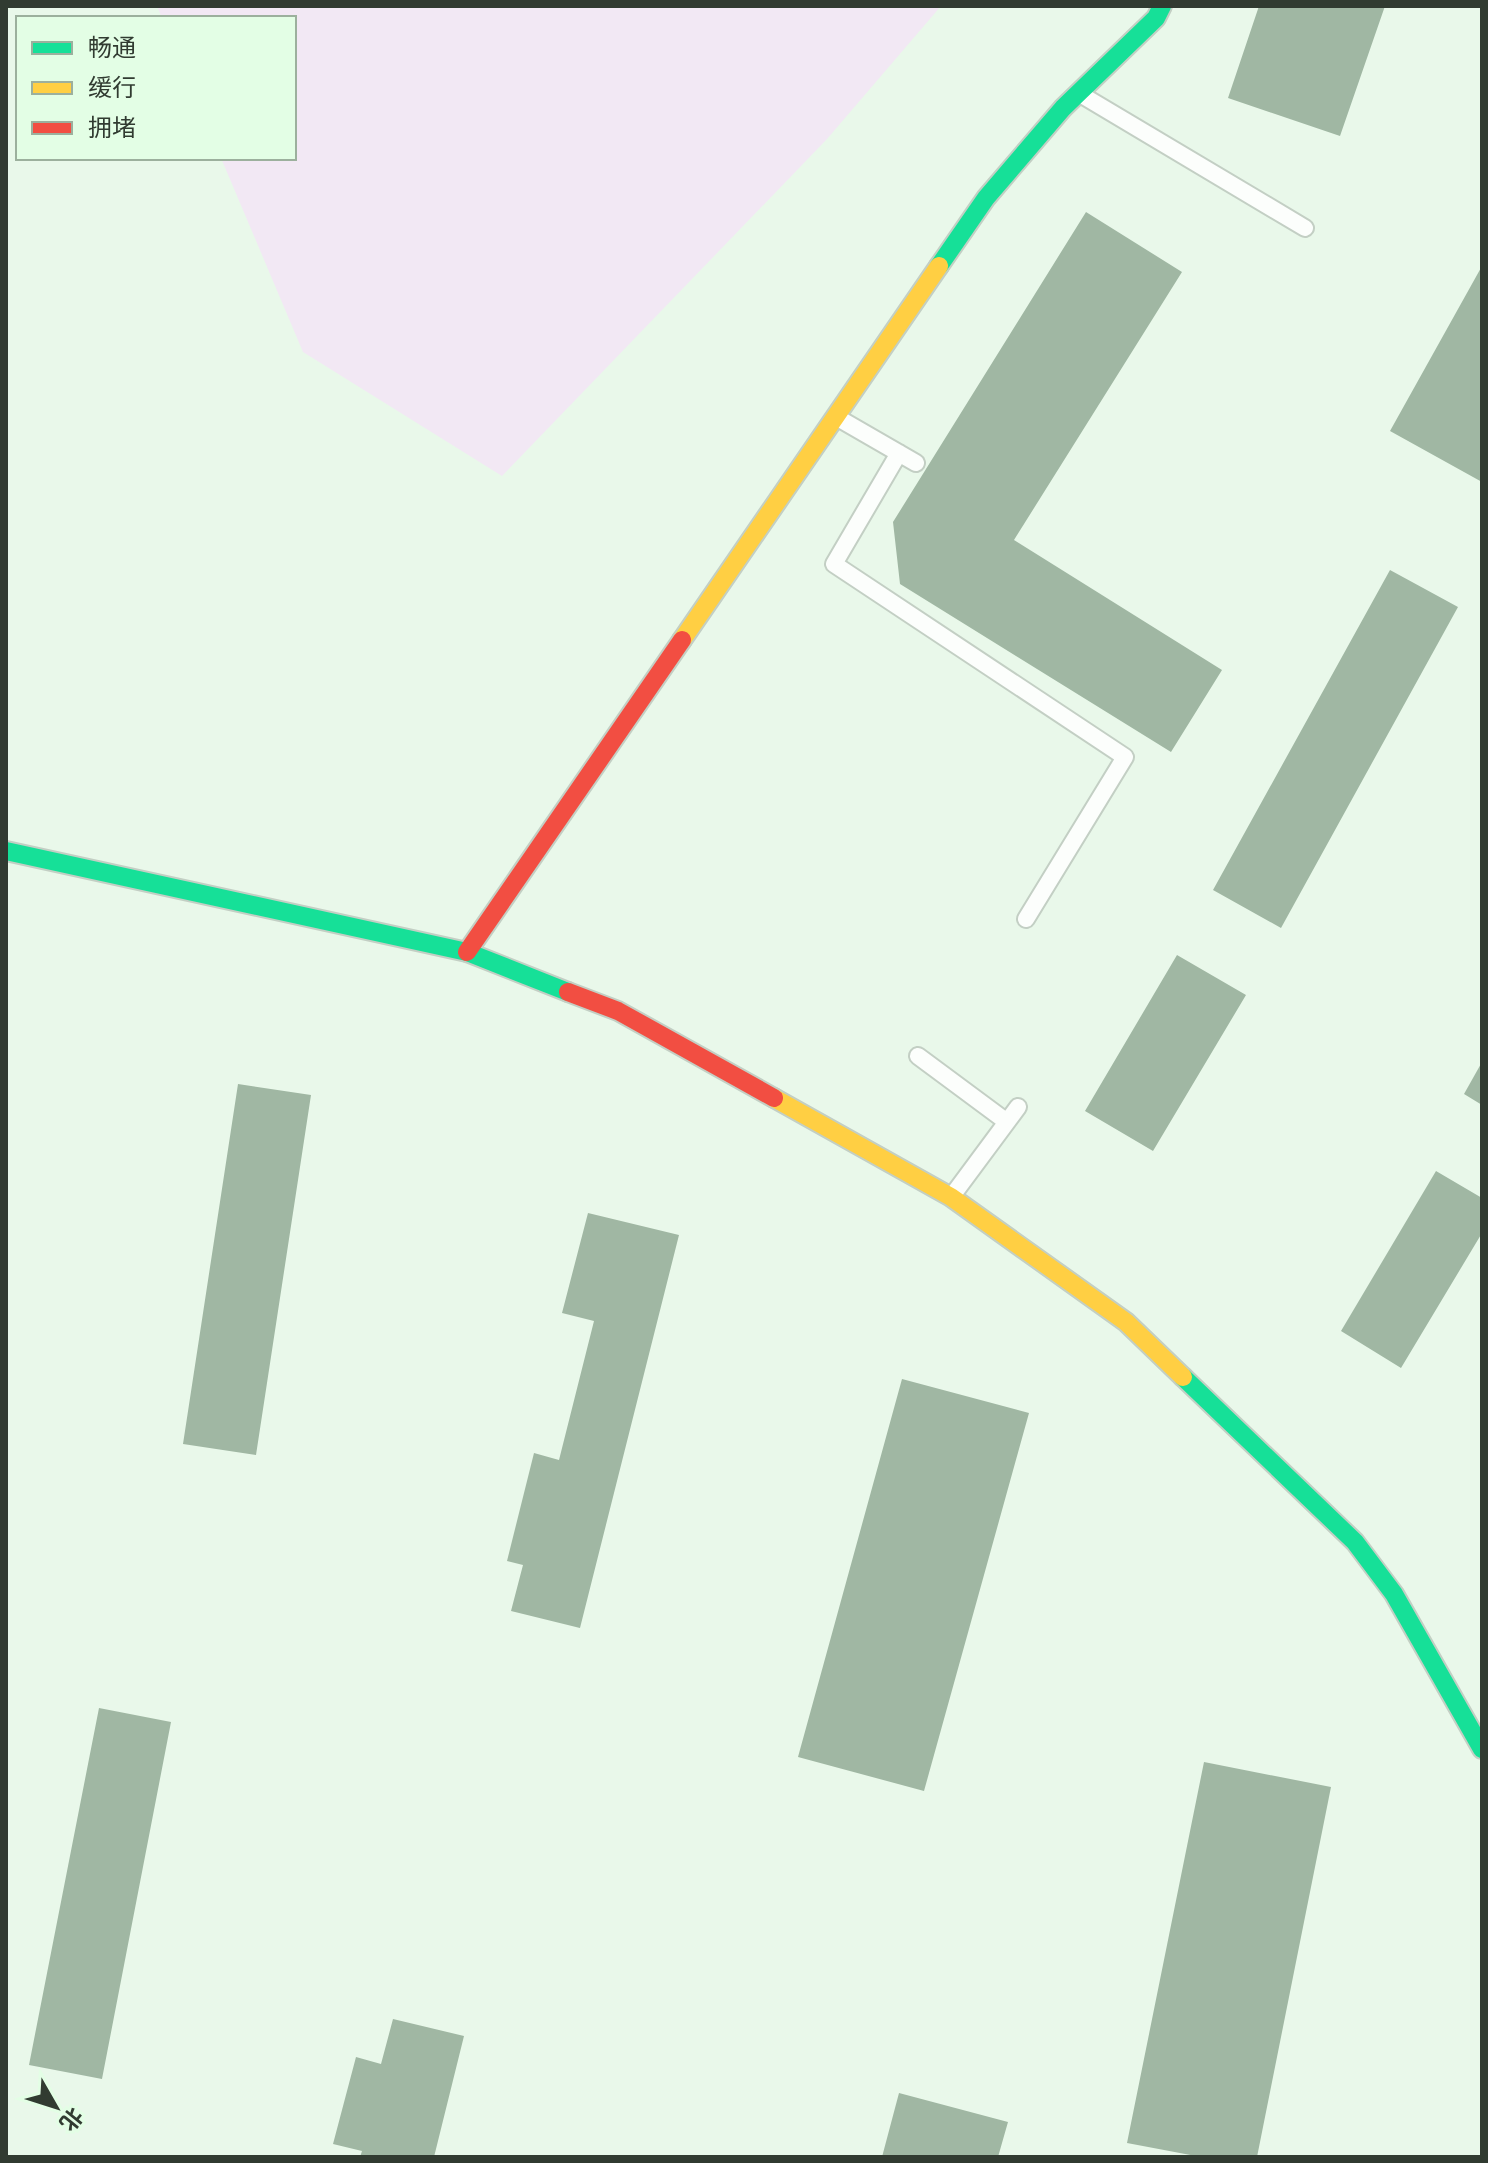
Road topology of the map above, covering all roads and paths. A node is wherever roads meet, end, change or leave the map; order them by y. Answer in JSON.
{"nodes":[{"id":1,"x":1162,"y":6,"type":"edge"},
{"id":2,"x":1079,"y":93,"type":"junction"},
{"id":3,"x":1305,"y":228,"type":"dead end"},
{"id":4,"x":836,"y":417,"type":"junction"},
{"id":5,"x":899,"y":453,"type":"junction"},
{"id":6,"x":916,"y":463,"type":"dead end"},
{"id":7,"x":6,"y":851,"type":"edge"},
{"id":8,"x":1026,"y":919,"type":"dead end"},
{"id":9,"x":467,"y":952,"type":"junction"},
{"id":10,"x":918,"y":1056,"type":"dead end"},
{"id":11,"x":1018,"y":1107,"type":"dead end"},
{"id":12,"x":1007,"y":1122,"type":"junction"},
{"id":13,"x":951,"y":1197,"type":"junction"},
{"id":14,"x":1482,"y":1749,"type":"edge"}],
"edges":[{"from":1,"to":2,"type":"street"},
{"from":2,"to":3,"type":"lane"},
{"from":2,"to":4,"type":"street"},
{"from":4,"to":5,"type":"lane"},
{"from":4,"to":9,"type":"street"},
{"from":5,"to":6,"type":"lane"},
{"from":5,"to":8,"type":"lane"},
{"from":7,"to":9,"type":"street"},
{"from":9,"to":13,"type":"street"},
{"from":10,"to":12,"type":"lane"},
{"from":11,"to":12,"type":"lane"},
{"from":12,"to":13,"type":"lane"},
{"from":13,"to":14,"type":"street"}]}
